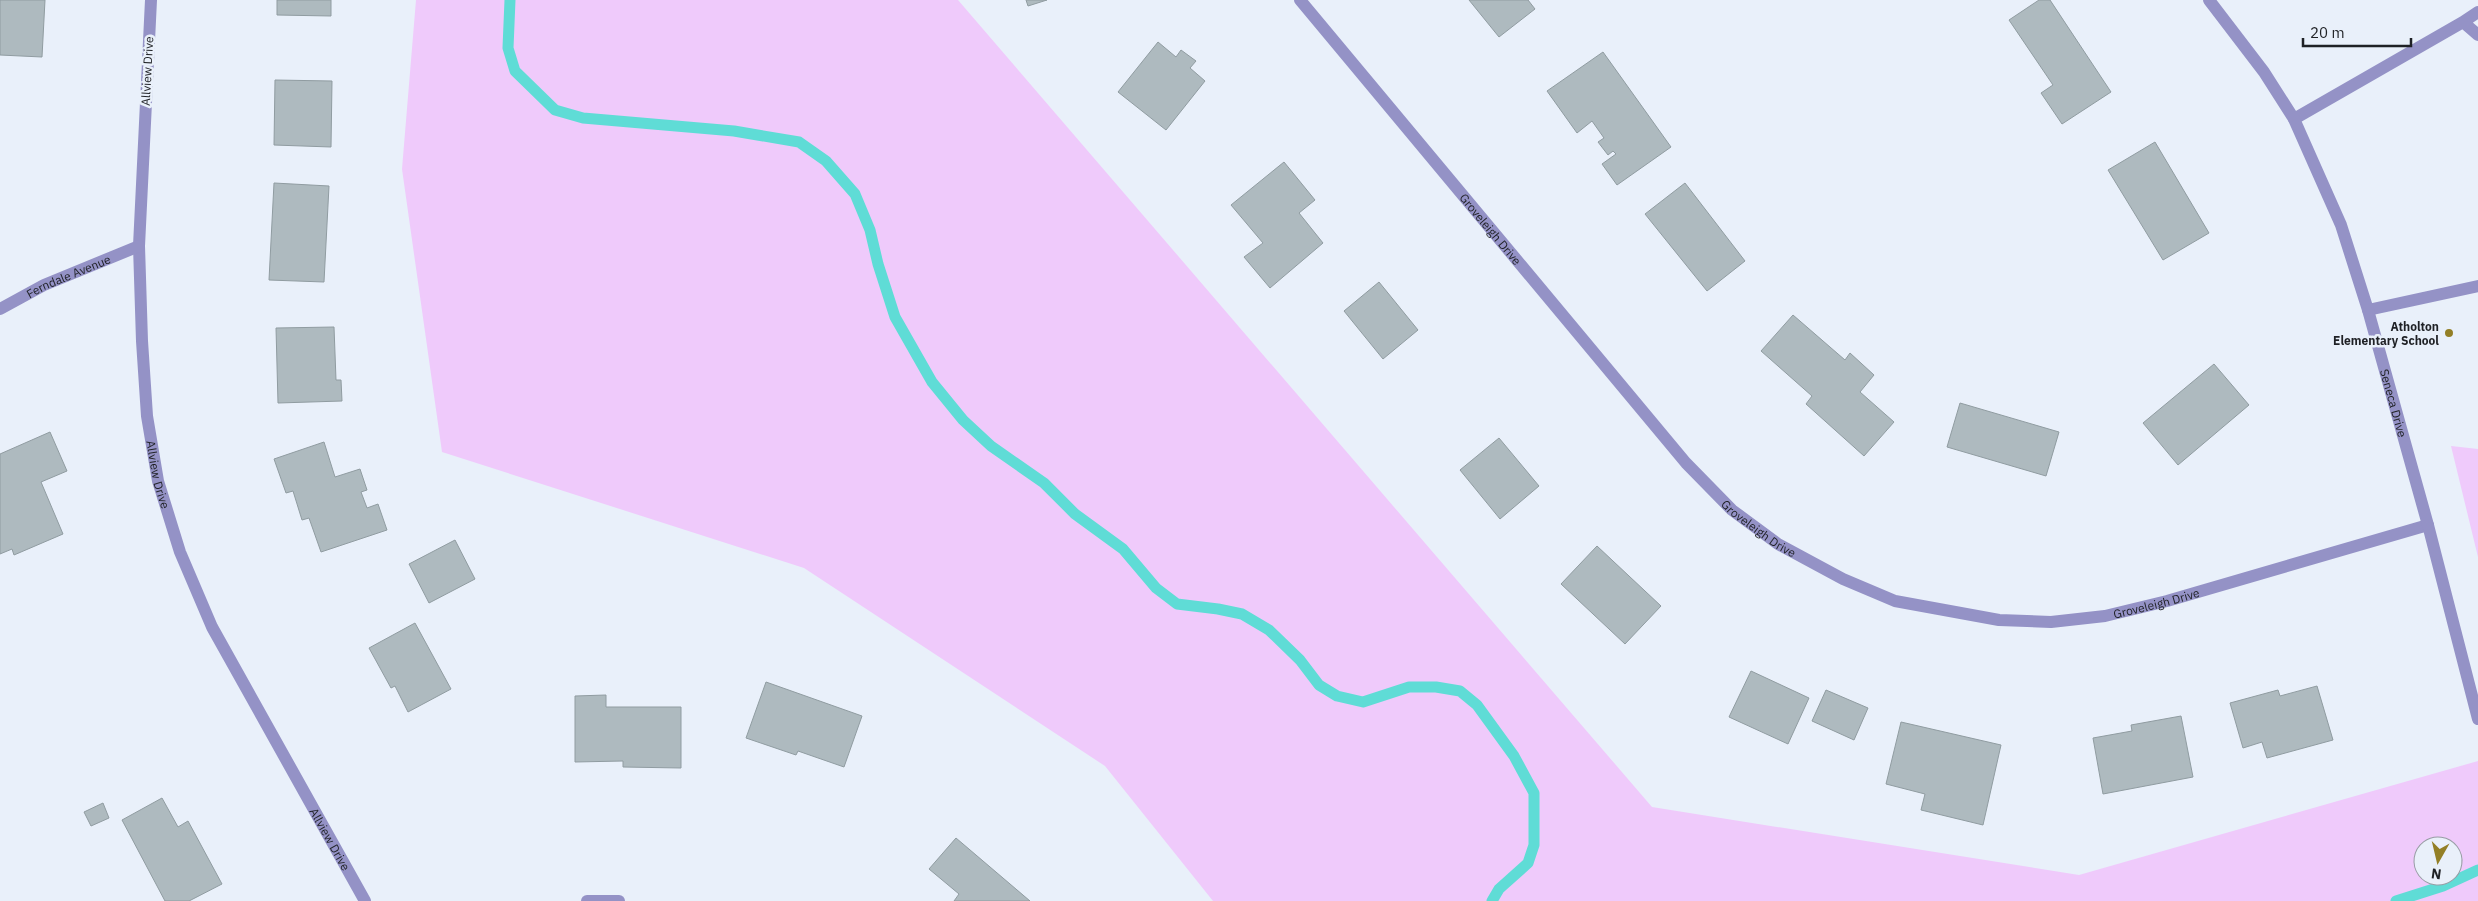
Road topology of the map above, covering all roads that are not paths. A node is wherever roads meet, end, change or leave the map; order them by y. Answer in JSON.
{"nodes":[{"id":1,"x":151,"y":0,"type":"edge"},
{"id":2,"x":1300,"y":0,"type":"edge"},
{"id":3,"x":2210,"y":0,"type":"edge"},
{"id":4,"x":2478,"y":12,"type":"edge"},
{"id":5,"x":2463,"y":22,"type":"junction"},
{"id":6,"x":2478,"y":35,"type":"edge"},
{"id":7,"x":2294,"y":119,"type":"junction"},
{"id":8,"x":139,"y":246,"type":"junction"},
{"id":9,"x":2478,"y":286,"type":"edge"},
{"id":10,"x":0,"y":309,"type":"edge"},
{"id":11,"x":2368,"y":310,"type":"junction"},
{"id":12,"x":2428,"y":524,"type":"junction"},
{"id":13,"x":2478,"y":719,"type":"edge"},
{"id":14,"x":365,"y":901,"type":"edge"},
{"id":15,"x":588,"y":901,"type":"edge"},
{"id":16,"x":619,"y":901,"type":"edge"}],
"edges":[{"from":1,"to":8,"type":"street","name":"Allview Drive"},
{"from":2,"to":12,"type":"street","name":"Groveleigh Drive"},
{"from":3,"to":7,"type":"street","name":"Seneca Drive"},
{"from":4,"to":5,"type":"street"},
{"from":5,"to":6,"type":"street"},
{"from":5,"to":7,"type":"street"},
{"from":7,"to":11,"type":"street","name":"Seneca Drive"},
{"from":8,"to":10,"type":"street","name":"Ferndale Avenue"},
{"from":8,"to":14,"type":"street","name":"Allview Drive"},
{"from":9,"to":11,"type":"street"},
{"from":11,"to":12,"type":"street","name":"Seneca Drive"},
{"from":12,"to":13,"type":"street","name":"Seneca Drive"},
{"from":15,"to":16,"type":"street"}]}
